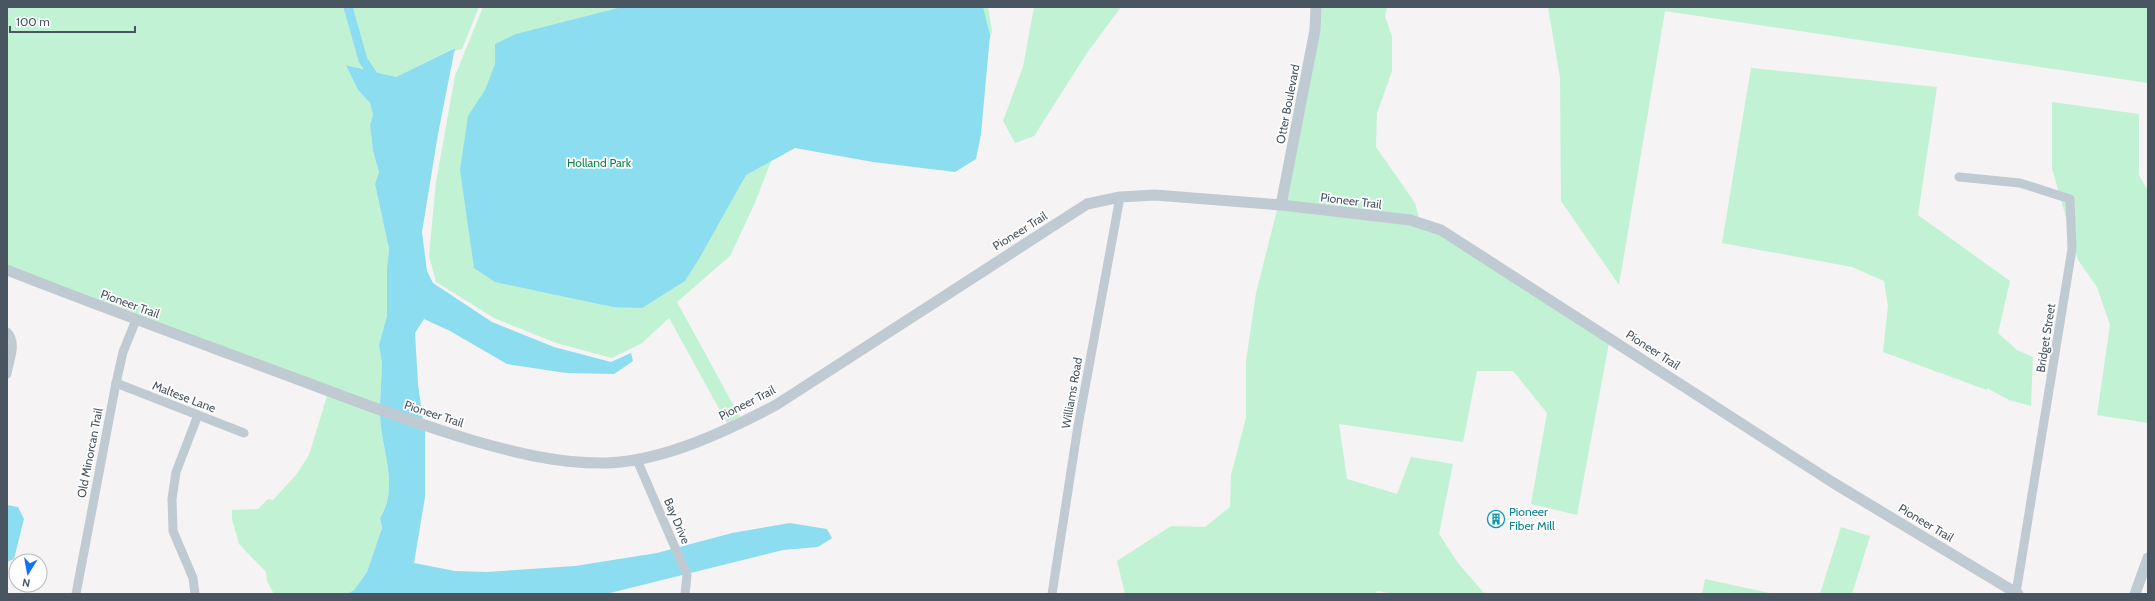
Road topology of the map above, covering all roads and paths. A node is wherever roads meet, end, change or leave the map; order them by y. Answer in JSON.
{"nodes":[{"id":1,"x":1316,"y":7,"type":"edge"},
{"id":2,"x":1959,"y":177,"type":"dead end"},
{"id":3,"x":1120,"y":197,"type":"junction"},
{"id":4,"x":1281,"y":205,"type":"junction"},
{"id":5,"x":7,"y":270,"type":"edge"},
{"id":6,"x":136,"y":320,"type":"junction"},
{"id":7,"x":7,"y":332,"type":"edge"},
{"id":8,"x":7,"y":374,"type":"edge"},
{"id":9,"x":116,"y":383,"type":"junction"},
{"id":10,"x":198,"y":415,"type":"junction"},
{"id":11,"x":244,"y":433,"type":"dead end"},
{"id":12,"x":637,"y":460,"type":"junction"},
{"id":13,"x":2148,"y":558,"type":"edge"},
{"id":14,"x":2017,"y":593,"type":"edge"},
{"id":15,"x":76,"y":594,"type":"edge"},
{"id":16,"x":195,"y":594,"type":"edge"},
{"id":17,"x":686,"y":594,"type":"edge"},
{"id":18,"x":1052,"y":594,"type":"edge"},
{"id":19,"x":2135,"y":594,"type":"edge"}],
"edges":[{"from":1,"to":4,"type":"street","name":"Otter Boulevard"},
{"from":2,"to":14,"type":"street","name":"Bridget Street"},
{"from":3,"to":4,"type":"street","name":"Pioneer Trail"},
{"from":3,"to":12,"type":"street","name":"Pioneer Trail"},
{"from":3,"to":18,"type":"street","name":"Williams Road"},
{"from":4,"to":14,"type":"street","name":"Pioneer Trail"},
{"from":5,"to":6,"type":"street","name":"Pioneer Trail"},
{"from":6,"to":9,"type":"street","name":"Old Minorcan Trail"},
{"from":6,"to":12,"type":"street","name":"Pioneer Trail"},
{"from":7,"to":8,"type":"street"},
{"from":9,"to":10,"type":"street","name":"Maltese Lane"},
{"from":9,"to":15,"type":"street","name":"Old Minorcan Trail"},
{"from":10,"to":11,"type":"street","name":"Maltese Lane"},
{"from":10,"to":16,"type":"street"},
{"from":12,"to":17,"type":"street","name":"Bay Drive"},
{"from":13,"to":19,"type":"street"}]}
